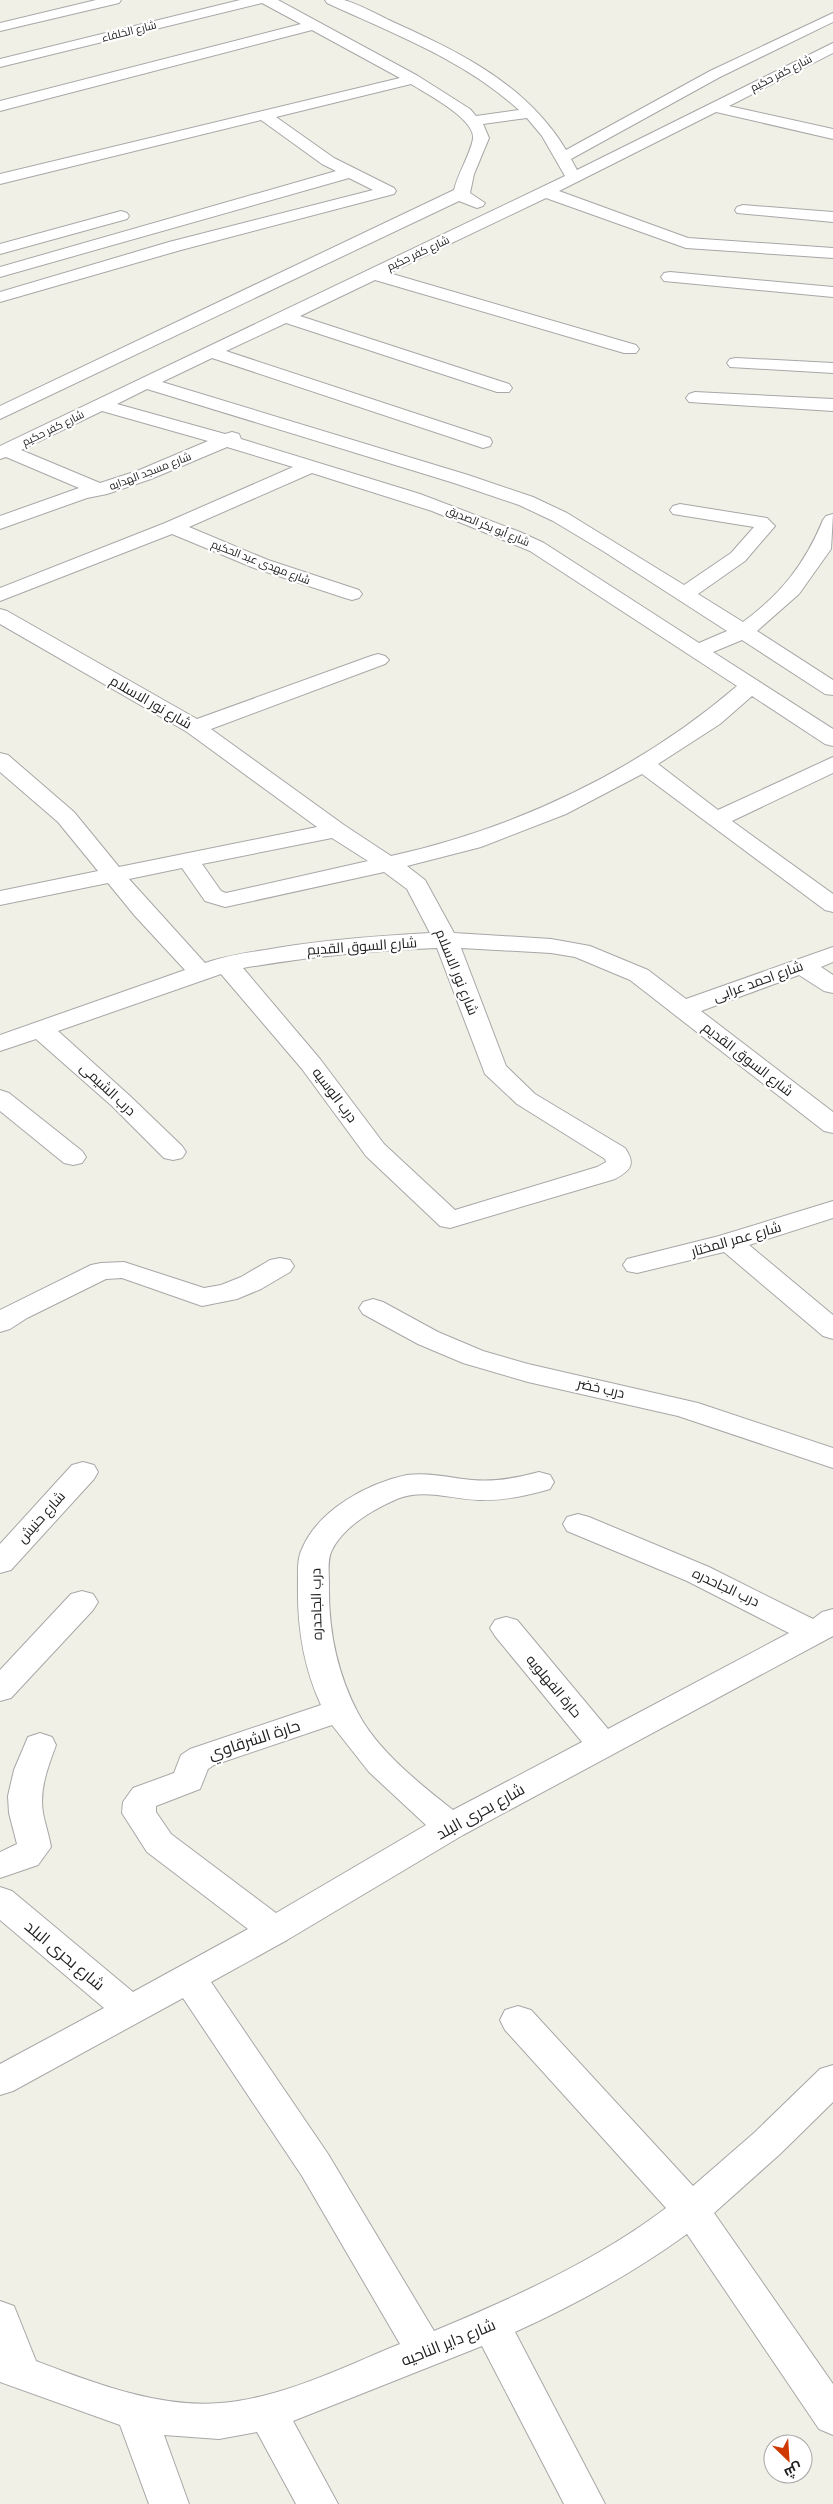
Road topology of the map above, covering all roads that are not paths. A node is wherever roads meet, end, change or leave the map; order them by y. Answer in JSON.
{"nodes":[{"id":1,"x":114,"y":0,"type":"edge"},
{"id":2,"x":257,"y":0,"type":"edge"},
{"id":3,"x":267,"y":0,"type":"edge"},
{"id":4,"x":363,"y":0,"type":"edge"},
{"id":5,"x":336,"y":2,"type":"edge"},
{"id":6,"x":833,"y":17,"type":"edge"},
{"id":7,"x":316,"y":26,"type":"junction"},
{"id":8,"x":0,"y":27,"type":"edge"},
{"id":9,"x":828,"y":53,"type":"edge"},
{"id":10,"x":0,"y":63,"type":"edge"},
{"id":11,"x":413,"y":79,"type":"junction"},
{"id":12,"x":0,"y":106,"type":"edge"},
{"id":13,"x":715,"y":107,"type":"junction"},
{"id":14,"x":532,"y":113,"type":"junction"},
{"id":15,"x":263,"y":115,"type":"junction"},
{"id":16,"x":474,"y":120,"type":"junction"},
{"id":17,"x":833,"y":134,"type":"edge"},
{"id":18,"x":562,"y":158,"type":"junction"},
{"id":19,"x":328,"y":161,"type":"junction"},
{"id":20,"x":310,"y":166,"type":"dead end"},
{"id":21,"x":349,"y":173,"type":"junction"},
{"id":22,"x":574,"y":178,"type":"junction"},
{"id":23,"x":0,"y":179,"type":"edge"},
{"id":24,"x":388,"y":192,"type":"junction"},
{"id":25,"x":545,"y":192,"type":"junction"},
{"id":26,"x":462,"y":193,"type":"junction"},
{"id":27,"x":429,"y":209,"type":"junction"},
{"id":28,"x":743,"y":210,"type":"dead end"},
{"id":29,"x":506,"y":211,"type":"junction"},
{"id":30,"x":136,"y":212,"type":"dead end"},
{"id":31,"x":833,"y":217,"type":"edge"},
{"id":32,"x":0,"y":249,"type":"edge"},
{"id":33,"x":833,"y":253,"type":"edge"},
{"id":34,"x":0,"y":272,"type":"edge"},
{"id":35,"x":373,"y":274,"type":"junction"},
{"id":36,"x":670,"y":277,"type":"dead end"},
{"id":37,"x":833,"y":292,"type":"edge"},
{"id":38,"x":0,"y":297,"type":"edge"},
{"id":39,"x":285,"y":316,"type":"junction"},
{"id":40,"x":630,"y":349,"type":"dead end"},
{"id":41,"x":210,"y":352,"type":"junction"},
{"id":42,"x":736,"y":363,"type":"dead end"},
{"id":43,"x":833,"y":368,"type":"edge"},
{"id":44,"x":145,"y":383,"type":"junction"},
{"id":45,"x":503,"y":388,"type":"dead end"},
{"id":46,"x":695,"y":398,"type":"dead end"},
{"id":47,"x":101,"y":405,"type":"junction"},
{"id":48,"x":833,"y":405,"type":"edge"},
{"id":49,"x":0,"y":413,"type":"edge"},
{"id":50,"x":270,"y":421,"type":"junction"},
{"id":51,"x":226,"y":440,"type":"junction"},
{"id":52,"x":484,"y":442,"type":"dead end"},
{"id":53,"x":3,"y":452,"type":"edge"},
{"id":54,"x":311,"y":466,"type":"junction"},
{"id":55,"x":100,"y":490,"type":"junction"},
{"id":56,"x":680,"y":510,"type":"dead end"},
{"id":57,"x":833,"y":520,"type":"edge"},
{"id":58,"x":0,"y":523,"type":"edge"},
{"id":59,"x":172,"y":526,"type":"junction"},
{"id":60,"x":827,"y":551,"type":"edge"},
{"id":61,"x":352,"y":594,"type":"dead end"},
{"id":62,"x":685,"y":594,"type":"junction"},
{"id":63,"x":0,"y":595,"type":"edge"},
{"id":64,"x":0,"y":616,"type":"edge"},
{"id":65,"x":743,"y":632,"type":"junction"},
{"id":66,"x":696,"y":651,"type":"junction"},
{"id":67,"x":378,"y":660,"type":"dead end"},
{"id":68,"x":751,"y":686,"type":"junction"},
{"id":69,"x":833,"y":688,"type":"edge"},
{"id":70,"x":196,"y":727,"type":"junction"},
{"id":71,"x":833,"y":739,"type":"edge"},
{"id":72,"x":0,"y":760,"type":"edge"},
{"id":73,"x":644,"y":764,"type":"junction"},
{"id":74,"x":833,"y":764,"type":"edge"},
{"id":75,"x":716,"y":820,"type":"junction"},
{"id":76,"x":336,"y":830,"type":"junction"},
{"id":77,"x":187,"y":859,"type":"junction"},
{"id":78,"x":388,"y":864,"type":"junction"},
{"id":79,"x":114,"y":875,"type":"junction"},
{"id":80,"x":0,"y":898,"type":"edge"},
{"id":81,"x":833,"y":905,"type":"edge"},
{"id":82,"x":446,"y":940,"type":"junction"},
{"id":83,"x":833,"y":954,"type":"edge"},
{"id":84,"x":226,"y":964,"type":"junction"},
{"id":85,"x":801,"y":965,"type":"junction"},
{"id":86,"x":200,"y":972,"type":"junction"},
{"id":87,"x":833,"y":986,"type":"edge"},
{"id":88,"x":683,"y":1009,"type":"junction"},
{"id":89,"x":40,"y":1029,"type":"junction"},
{"id":90,"x":0,"y":1043,"type":"edge"},
{"id":91,"x":0,"y":1098,"type":"edge"},
{"id":92,"x":833,"y":1125,"type":"edge"},
{"id":93,"x":173,"y":1152,"type":"dead end"},
{"id":94,"x":73,"y":1157,"type":"dead end"},
{"id":95,"x":833,"y":1209,"type":"edge"},
{"id":96,"x":450,"y":1220,"type":"joint"},
{"id":97,"x":729,"y":1242,"type":"junction"},
{"id":98,"x":637,"y":1265,"type":"dead end"},
{"id":99,"x":280,"y":1266,"type":"dead end"},
{"id":100,"x":373,"y":1308,"type":"dead end"},
{"id":101,"x":0,"y":1323,"type":"edge"},
{"id":102,"x":833,"y":1330,"type":"edge"},
{"id":103,"x":833,"y":1458,"type":"edge"},
{"id":104,"x":82,"y":1472,"type":"dead end"},
{"id":105,"x":539,"y":1482,"type":"dead end"},
{"id":106,"x":578,"y":1524,"type":"dead end"},
{"id":107,"x":0,"y":1563,"type":"edge"},
{"id":108,"x":82,"y":1602,"type":"dead end"},
{"id":109,"x":824,"y":1626,"type":"edge"},
{"id":110,"x":506,"y":1628,"type":"dead end"},
{"id":111,"x":0,"y":1690,"type":"edge"},
{"id":112,"x":341,"y":1710,"type":"junction"},
{"id":113,"x":602,"y":1744,"type":"junction"},
{"id":114,"x":40,"y":1745,"type":"dead end"},
{"id":115,"x":451,"y":1826,"type":"junction"},
{"id":116,"x":0,"y":1865,"type":"edge"},
{"id":117,"x":0,"y":1900,"type":"edge"},
{"id":118,"x":275,"y":1931,"type":"junction"},
{"id":119,"x":189,"y":1978,"type":"junction"},
{"id":120,"x":131,"y":2010,"type":"junction"},
{"id":121,"x":518,"y":2020,"type":"dead end"},
{"id":122,"x":833,"y":2079,"type":"edge"},
{"id":123,"x":0,"y":2081,"type":"edge"},
{"id":124,"x":691,"y":2210,"type":"junction"},
{"id":125,"x":0,"y":2318,"type":"edge"},
{"id":126,"x":491,"y":2324,"type":"junction"},
{"id":127,"x":426,"y":2352,"type":"junction"},
{"id":128,"x":10,"y":2369,"type":"edge"},
{"id":129,"x":135,"y":2412,"type":"junction"},
{"id":130,"x":267,"y":2413,"type":"junction"},
{"id":131,"x":833,"y":2417,"type":"edge"},
{"id":132,"x":169,"y":2504,"type":"edge"},
{"id":133,"x":318,"y":2504,"type":"edge"},
{"id":134,"x":585,"y":2504,"type":"edge"}],
"edges":[{"from":1,"to":8,"type":"street"},
{"from":2,"to":10,"type":"street","name":"شارع الخلفاء"},
{"from":3,"to":7,"type":"street"},
{"from":4,"to":5,"type":"street"},
{"from":5,"to":14,"type":"street"},
{"from":6,"to":18,"type":"street"},
{"from":7,"to":11,"type":"street"},
{"from":7,"to":12,"type":"street"},
{"from":9,"to":13,"type":"street","name":"شارع كفر حكيم"},
{"from":11,"to":15,"type":"street"},
{"from":11,"to":16,"type":"street"},
{"from":13,"to":17,"type":"street"},
{"from":13,"to":22,"type":"street","name":"شارع كفر حكيم"},
{"from":14,"to":16,"type":"street"},
{"from":14,"to":18,"type":"street"},
{"from":15,"to":19,"type":"street"},
{"from":15,"to":23,"type":"street"},
{"from":16,"to":26,"type":"street"},
{"from":18,"to":22,"type":"street"},
{"from":19,"to":20,"type":"street"},
{"from":19,"to":21,"type":"street"},
{"from":21,"to":24,"type":"street"},
{"from":21,"to":34,"type":"street"},
{"from":22,"to":25,"type":"street","name":"شارع كفر حكيم"},
{"from":24,"to":27,"type":"street"},
{"from":24,"to":38,"type":"street"},
{"from":25,"to":29,"type":"street","name":"شارع كفر حكيم"},
{"from":25,"to":33,"type":"street"},
{"from":26,"to":27,"type":"street"},
{"from":26,"to":29,"type":"street"},
{"from":27,"to":49,"type":"street"},
{"from":28,"to":31,"type":"street"},
{"from":29,"to":35,"type":"street","name":"شارع كفر حكيم"},
{"from":30,"to":32,"type":"street"},
{"from":35,"to":39,"type":"street","name":"شارع كفر حكيم"},
{"from":35,"to":40,"type":"street"},
{"from":36,"to":37,"type":"street"},
{"from":39,"to":41,"type":"street","name":"شارع كفر حكيم"},
{"from":39,"to":45,"type":"street"},
{"from":41,"to":44,"type":"street","name":"شارع كفر حكيم"},
{"from":41,"to":52,"type":"street"},
{"from":42,"to":43,"type":"street"},
{"from":44,"to":47,"type":"street","name":"شارع كفر حكيم"},
{"from":44,"to":50,"type":"street"},
{"from":46,"to":48,"type":"street"},
{"from":47,"to":51,"type":"street","name":"شارع أبو بكر الصديق"},
{"from":47,"to":53,"type":"street","name":"شارع كفر حكيم"},
{"from":50,"to":51,"type":"street","name":"شارع مسجد الهدايه"},
{"from":50,"to":62,"type":"street"},
{"from":51,"to":54,"type":"street","name":"شارع أبو بكر الصديق"},
{"from":51,"to":55,"type":"street","name":"شارع مسجد الهدايه"},
{"from":53,"to":55,"type":"street"},
{"from":54,"to":59,"type":"street"},
{"from":54,"to":66,"type":"street","name":"شارع أبو بكر الصديق"},
{"from":55,"to":58,"type":"street","name":"شارع مسجد الهدايه"},
{"from":56,"to":62,"type":"street"},
{"from":57,"to":60,"type":"street"},
{"from":59,"to":61,"type":"street","name":"شارع مهدى عبد الحكيم"},
{"from":59,"to":63,"type":"street"},
{"from":60,"to":65,"type":"street"},
{"from":62,"to":65,"type":"street"},
{"from":64,"to":70,"type":"street","name":"شارع نور الاسلام"},
{"from":65,"to":66,"type":"street"},
{"from":65,"to":69,"type":"street"},
{"from":66,"to":68,"type":"street","name":"شارع أبو بكر الصديق"},
{"from":67,"to":70,"type":"street"},
{"from":68,"to":71,"type":"street","name":"شارع أبو بكر الصديق"},
{"from":68,"to":73,"type":"street"},
{"from":70,"to":76,"type":"street","name":"شارع نور الاسلام"},
{"from":72,"to":79,"type":"street"},
{"from":73,"to":75,"type":"street"},
{"from":73,"to":78,"type":"street"},
{"from":74,"to":75,"type":"street"},
{"from":75,"to":81,"type":"street"},
{"from":76,"to":77,"type":"street"},
{"from":76,"to":78,"type":"street","name":"شارع نور الاسلام"},
{"from":77,"to":78,"type":"street"},
{"from":77,"to":79,"type":"street"},
{"from":78,"to":82,"type":"street","name":"شارع نور الاسلام"},
{"from":79,"to":80,"type":"street"},
{"from":79,"to":86,"type":"street"},
{"from":82,"to":84,"type":"street","name":"شارع السوق القديم"},
{"from":82,"to":88,"type":"street","name":"شارع السوق القديم"},
{"from":82,"to":96,"type":"street","name":"شارع نور الاسلام"},
{"from":83,"to":85,"type":"street","name":"شارع احمد عرابى"},
{"from":84,"to":86,"type":"street","name":"شارع السوق القديم"},
{"from":84,"to":96,"type":"street","name":"درب الوسيه"},
{"from":85,"to":87,"type":"street"},
{"from":85,"to":88,"type":"street","name":"شارع احمد عرابى"},
{"from":86,"to":89,"type":"street","name":"شارع السوق القديم"},
{"from":88,"to":92,"type":"street","name":"شارع السوق القديم"},
{"from":89,"to":90,"type":"street","name":"شارع السوق القديم"},
{"from":89,"to":93,"type":"street","name":"درب الشيمى"},
{"from":91,"to":94,"type":"street"},
{"from":95,"to":97,"type":"street","name":"شارع عمر المختار"},
{"from":97,"to":98,"type":"street","name":"شارع عمر المختار"},
{"from":97,"to":102,"type":"street"},
{"from":99,"to":101,"type":"street"},
{"from":100,"to":103,"type":"street","name":"درب خضر"},
{"from":104,"to":107,"type":"street","name":"شارع حنيش"},
{"from":105,"to":112,"type":"street","name":"درب الجاحدره"},
{"from":106,"to":109,"type":"street","name":"درب الجاحدره"},
{"from":108,"to":111,"type":"street"},
{"from":109,"to":113,"type":"street","name":"شارع بحرى البلد"},
{"from":110,"to":113,"type":"street","name":"حارة الفهلويه"},
{"from":112,"to":115,"type":"street","name":"درب الجاحدره"},
{"from":112,"to":118,"type":"street","name":"حارة الشرقاوي"},
{"from":113,"to":115,"type":"street","name":"شارع بحرى البلد"},
{"from":114,"to":116,"type":"street"},
{"from":115,"to":118,"type":"street","name":"شارع بحرى البلد"},
{"from":117,"to":120,"type":"street","name":"شارع بحرى البلد"},
{"from":118,"to":119,"type":"street","name":"شارع بحرى البلد"},
{"from":119,"to":120,"type":"street","name":"شارع بحرى البلد"},
{"from":119,"to":127,"type":"street"},
{"from":120,"to":123,"type":"street","name":"شارع بحرى البلد"},
{"from":121,"to":124,"type":"street"},
{"from":122,"to":124,"type":"street","name":"شارع داير الناحيه"},
{"from":124,"to":126,"type":"street","name":"شارع داير الناحيه"},
{"from":124,"to":131,"type":"street"},
{"from":125,"to":128,"type":"street"},
{"from":126,"to":127,"type":"street","name":"شارع داير الناحيه"},
{"from":126,"to":134,"type":"street"},
{"from":127,"to":130,"type":"street","name":"شارع داير الناحيه"},
{"from":128,"to":129,"type":"street","name":"شارع داير الناحيه"},
{"from":129,"to":130,"type":"street","name":"شارع داير الناحيه"},
{"from":129,"to":132,"type":"street"},
{"from":130,"to":133,"type":"street"}]}
